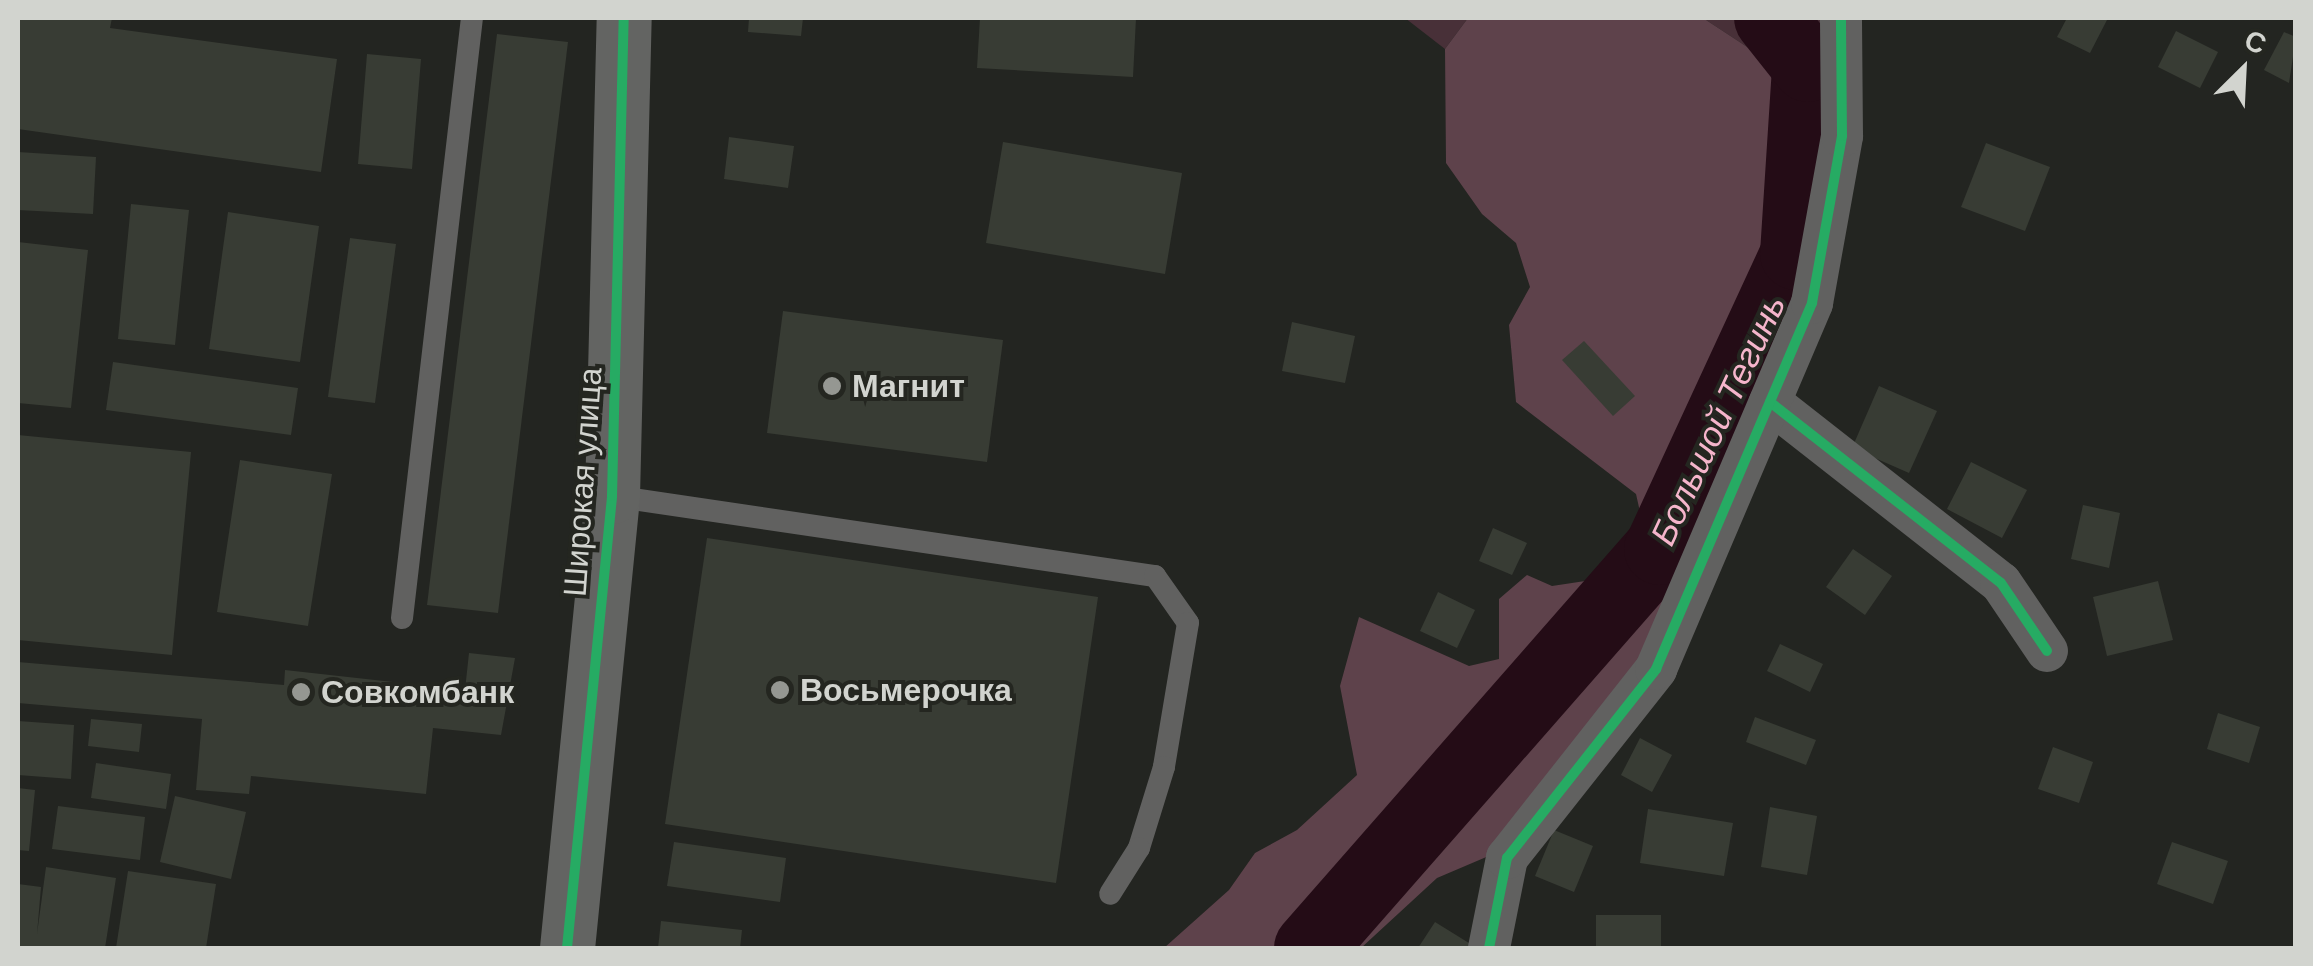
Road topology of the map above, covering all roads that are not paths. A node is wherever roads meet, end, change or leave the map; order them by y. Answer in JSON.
{"nodes":[{"id":1,"x":472,"y":18,"type":"edge"},
{"id":2,"x":624,"y":18,"type":"edge"},
{"id":3,"x":1841,"y":18,"type":"edge"},
{"id":4,"x":1770,"y":402,"type":"junction"},
{"id":5,"x":612,"y":496,"type":"junction"},
{"id":6,"x":402,"y":618,"type":"dead end"},
{"id":7,"x":2047,"y":651,"type":"dead end"},
{"id":8,"x":1110,"y":894,"type":"dead end"},
{"id":9,"x":567,"y":948,"type":"edge"},
{"id":10,"x":1489,"y":948,"type":"edge"}],
"edges":[{"from":1,"to":6,"type":"lane"},
{"from":2,"to":5,"type":"street","name":"Широкая улица"},
{"from":3,"to":4,"type":"street"},
{"from":4,"to":7,"type":"street"},
{"from":4,"to":10,"type":"street"},
{"from":5,"to":8,"type":"lane"},
{"from":5,"to":9,"type":"street","name":"Широкая улица"}]}
